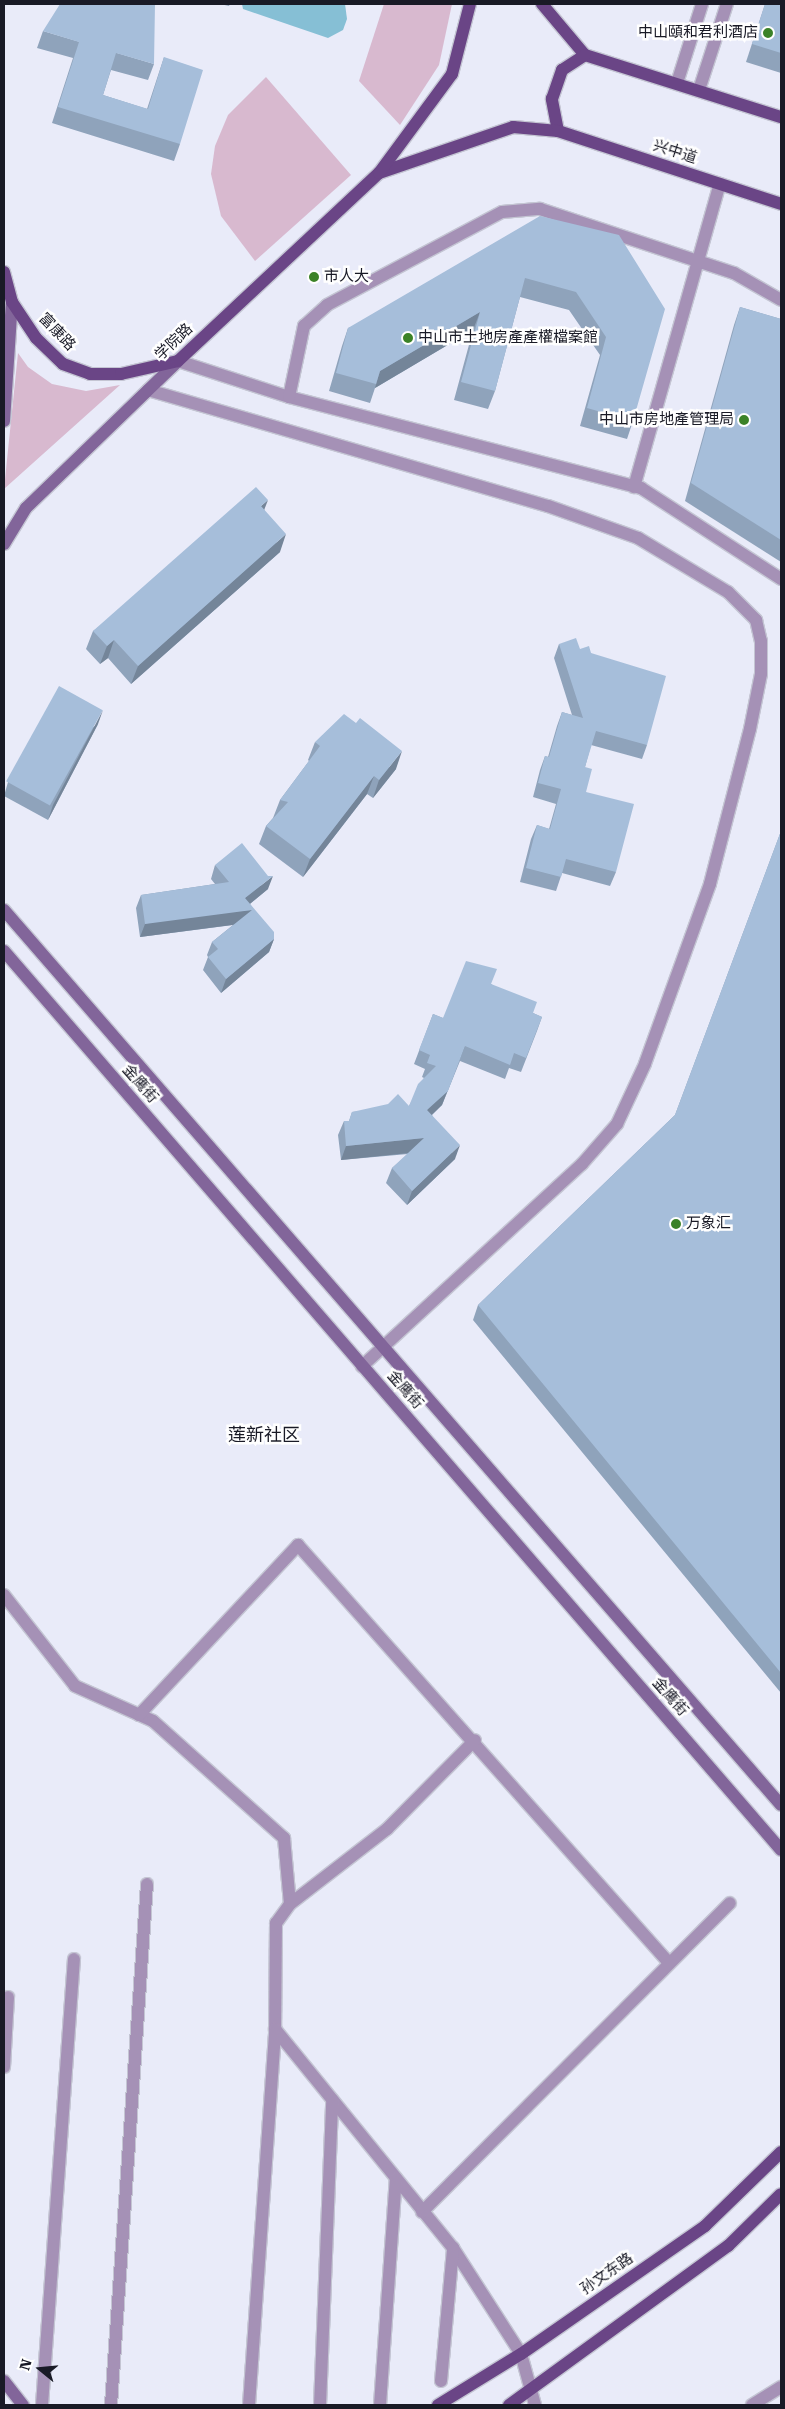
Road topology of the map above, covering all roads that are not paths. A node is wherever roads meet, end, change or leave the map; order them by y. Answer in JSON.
{"nodes":[{"id":1,"x":470,"y":4,"type":"edge"},
{"id":2,"x":542,"y":4,"type":"edge"},
{"id":3,"x":702,"y":4,"type":"edge"},
{"id":4,"x":727,"y":4,"type":"edge"},
{"id":5,"x":585,"y":56,"type":"junction"},
{"id":6,"x":677,"y":83,"type":"junction"},
{"id":7,"x":699,"y":90,"type":"junction"},
{"id":8,"x":781,"y":117,"type":"edge"},
{"id":9,"x":558,"y":131,"type":"junction"},
{"id":10,"x":379,"y":173,"type":"junction"},
{"id":11,"x":720,"y":184,"type":"junction"},
{"id":12,"x":781,"y":204,"type":"edge"},
{"id":13,"x":4,"y":272,"type":"edge"},
{"id":14,"x":781,"y":300,"type":"edge"},
{"id":15,"x":12,"y":302,"type":"junction"},
{"id":16,"x":178,"y":361,"type":"junction"},
{"id":17,"x":148,"y":390,"type":"junction"},
{"id":18,"x":289,"y":397,"type":"junction"},
{"id":19,"x":4,"y":421,"type":"edge"},
{"id":20,"x":634,"y":486,"type":"junction"},
{"id":21,"x":4,"y":544,"type":"edge"},
{"id":22,"x":781,"y":579,"type":"edge"},
{"id":23,"x":4,"y":910,"type":"edge"},
{"id":24,"x":4,"y":951,"type":"edge"},
{"id":25,"x":385,"y":1348,"type":"junction"},
{"id":26,"x":362,"y":1366,"type":"junction"},
{"id":27,"x":4,"y":1595,"type":"edge"},
{"id":28,"x":139,"y":1715,"type":"junction"},
{"id":29,"x":475,"y":1740,"type":"junction"},
{"id":30,"x":781,"y":1804,"type":"edge"},
{"id":31,"x":781,"y":1850,"type":"edge"},
{"id":32,"x":147,"y":1884,"type":"dead end"},
{"id":33,"x":730,"y":1903,"type":"dead end"},
{"id":34,"x":290,"y":1904,"type":"junction"},
{"id":35,"x":74,"y":1959,"type":"dead end"},
{"id":36,"x":669,"y":1963,"type":"junction"},
{"id":37,"x":8,"y":1997,"type":"dead end"},
{"id":38,"x":275,"y":2029,"type":"junction"},
{"id":39,"x":4,"y":2067,"type":"edge"},
{"id":40,"x":332,"y":2100,"type":"junction"},
{"id":41,"x":781,"y":2152,"type":"edge"},
{"id":42,"x":396,"y":2179,"type":"junction"},
{"id":43,"x":781,"y":2194,"type":"edge"},
{"id":44,"x":422,"y":2212,"type":"junction"},
{"id":45,"x":453,"y":2248,"type":"junction"},
{"id":46,"x":521,"y":2354,"type":"junction"},
{"id":47,"x":441,"y":2381,"type":"dead end"},
{"id":48,"x":4,"y":2382,"type":"edge"},
{"id":49,"x":781,"y":2387,"type":"edge"},
{"id":50,"x":532,"y":2388,"type":"junction"},
{"id":51,"x":23,"y":2405,"type":"edge"},
{"id":52,"x":42,"y":2405,"type":"edge"},
{"id":53,"x":112,"y":2405,"type":"edge"},
{"id":54,"x":248,"y":2405,"type":"edge"},
{"id":55,"x":320,"y":2405,"type":"edge"},
{"id":56,"x":380,"y":2405,"type":"edge"},
{"id":57,"x":438,"y":2405,"type":"edge"},
{"id":58,"x":509,"y":2405,"type":"edge"},
{"id":59,"x":535,"y":2405,"type":"edge"},
{"id":60,"x":752,"y":2405,"type":"edge"}],
"edges":[{"from":1,"to":10,"type":"main road"},
{"from":2,"to":5,"type":"main road"},
{"from":3,"to":6,"type":"street"},
{"from":4,"to":7,"type":"street"},
{"from":5,"to":6,"type":"main road"},
{"from":5,"to":9,"type":"main road"},
{"from":6,"to":7,"type":"main road"},
{"from":7,"to":8,"type":"main road"},
{"from":9,"to":10,"type":"main road","name":"兴中道"},
{"from":9,"to":11,"type":"main road","name":"兴中道"},
{"from":10,"to":16,"type":"main road","name":"学院路"},
{"from":11,"to":12,"type":"main road","name":"兴中道"},
{"from":11,"to":20,"type":"street"},
{"from":13,"to":15,"type":"main road","name":"富康路"},
{"from":14,"to":18,"type":"street"},
{"from":15,"to":16,"type":"main road","name":"富康路"},
{"from":15,"to":19,"type":"street"},
{"from":16,"to":17,"type":"street","name":"学院路"},
{"from":16,"to":18,"type":"street"},
{"from":17,"to":21,"type":"street","name":"学院路"},
{"from":17,"to":25,"type":"street"},
{"from":18,"to":20,"type":"street"},
{"from":20,"to":22,"type":"street"},
{"from":23,"to":25,"type":"street","name":"金鹰街"},
{"from":24,"to":26,"type":"street","name":"金鹰街"},
{"from":25,"to":26,"type":"street"},
{"from":25,"to":30,"type":"street","name":"金鹰街"},
{"from":26,"to":31,"type":"street","name":"金鹰街"},
{"from":27,"to":28,"type":"street"},
{"from":28,"to":29,"type":"street"},
{"from":28,"to":34,"type":"street"},
{"from":29,"to":34,"type":"street"},
{"from":29,"to":36,"type":"street"},
{"from":32,"to":53,"type":"street"},
{"from":33,"to":36,"type":"street"},
{"from":34,"to":38,"type":"street"},
{"from":35,"to":52,"type":"street"},
{"from":36,"to":44,"type":"street"},
{"from":37,"to":39,"type":"street"},
{"from":38,"to":40,"type":"street"},
{"from":38,"to":54,"type":"street"},
{"from":40,"to":42,"type":"street"},
{"from":40,"to":55,"type":"street"},
{"from":41,"to":46,"type":"main road","name":"孙文东路"},
{"from":42,"to":44,"type":"street"},
{"from":42,"to":56,"type":"street"},
{"from":43,"to":50,"type":"main road"},
{"from":44,"to":45,"type":"street"},
{"from":45,"to":46,"type":"street"},
{"from":45,"to":47,"type":"street"},
{"from":46,"to":50,"type":"street"},
{"from":46,"to":57,"type":"main road","name":"孙文东路"},
{"from":48,"to":51,"type":"street"},
{"from":49,"to":60,"type":"street"},
{"from":50,"to":58,"type":"main road"},
{"from":50,"to":59,"type":"street"}]}
